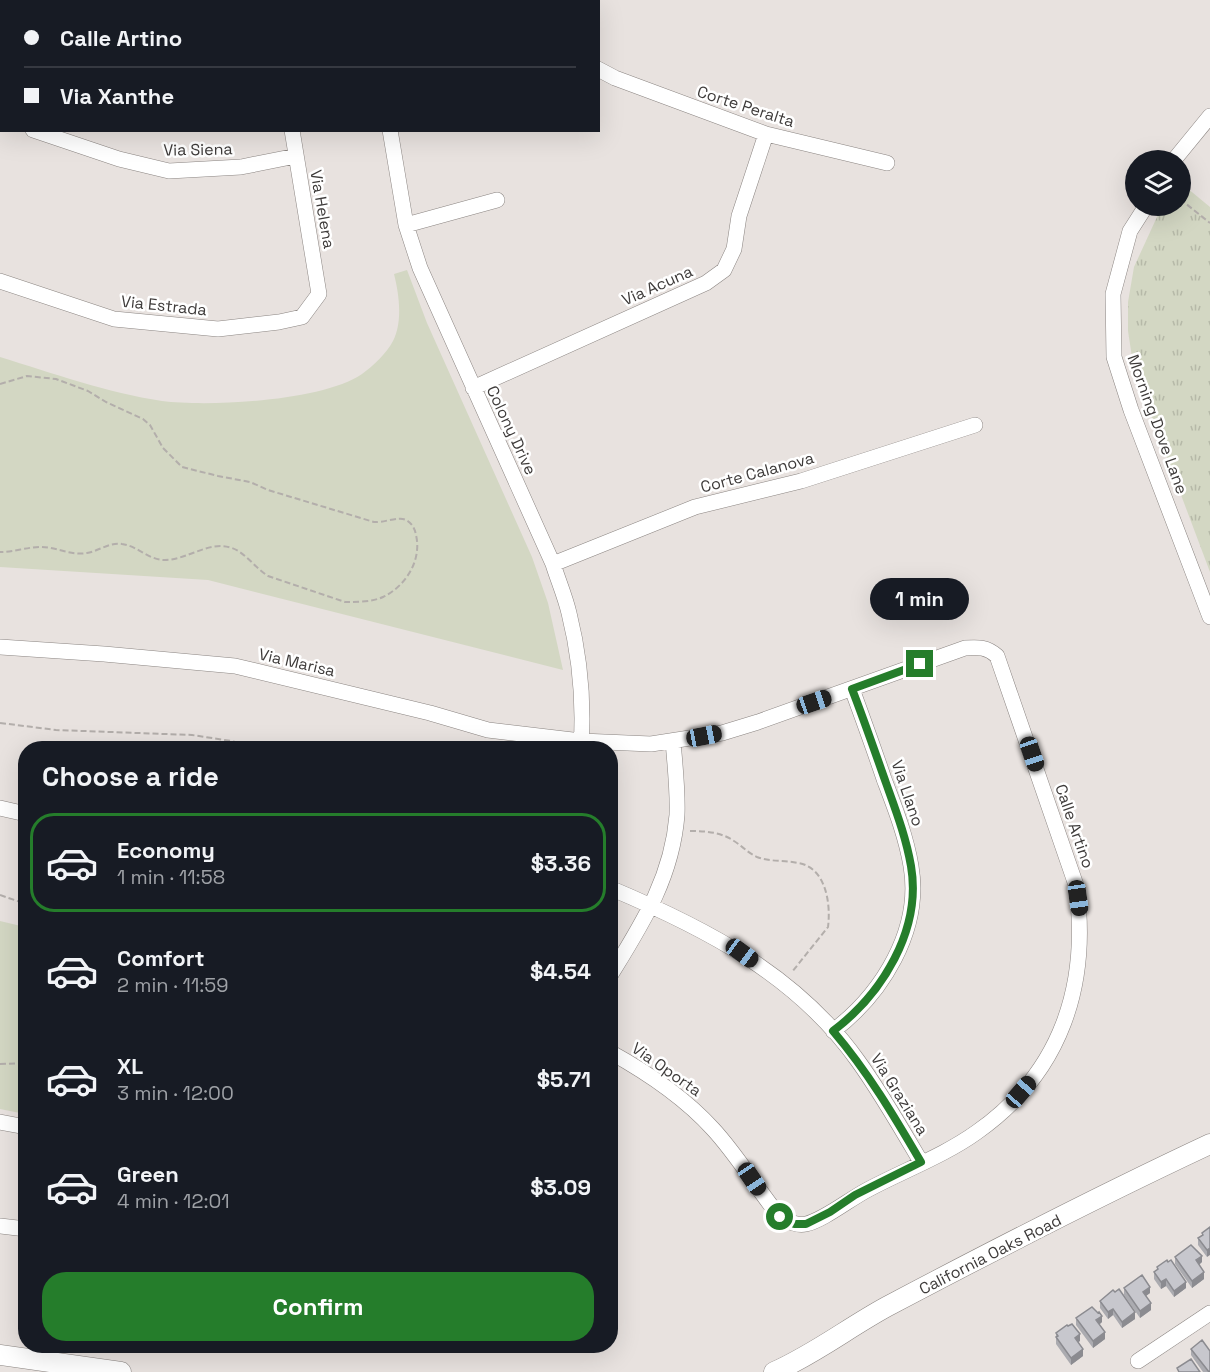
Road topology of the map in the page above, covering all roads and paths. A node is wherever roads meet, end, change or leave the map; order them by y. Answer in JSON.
{"nodes":[{"id":1,"x":600,"y":70,"type":"edge"},
{"id":2,"x":1210,"y":116,"type":"edge"},
{"id":3,"x":39,"y":132,"type":"edge"},
{"id":4,"x":292,"y":132,"type":"edge"},
{"id":5,"x":390,"y":132,"type":"edge"},
{"id":6,"x":766,"y":134,"type":"junction"},
{"id":7,"x":1182,"y":150,"type":"edge"},
{"id":8,"x":296,"y":156,"type":"junction"},
{"id":9,"x":887,"y":163,"type":"dead end"},
{"id":10,"x":497,"y":200,"type":"dead end"},
{"id":11,"x":1191,"y":208,"type":"edge"},
{"id":12,"x":1140,"y":216,"type":"edge"},
{"id":13,"x":1210,"y":223,"type":"edge"},
{"id":14,"x":406,"y":225,"type":"junction"},
{"id":15,"x":0,"y":281,"type":"edge"},
{"id":16,"x":320,"y":294,"type":"joint"},
{"id":17,"x":0,"y":384,"type":"edge"},
{"id":18,"x":472,"y":388,"type":"junction"},
{"id":19,"x":975,"y":425,"type":"dead end"},
{"id":20,"x":0,"y":552,"type":"edge"},
{"id":21,"x":553,"y":564,"type":"junction"},
{"id":22,"x":1210,"y":617,"type":"edge"},
{"id":23,"x":0,"y":647,"type":"edge"},
{"id":24,"x":997,"y":656,"type":"joint"},
{"id":25,"x":852,"y":689,"type":"junction"},
{"id":26,"x":0,"y":723,"type":"edge"},
{"id":27,"x":231,"y":741,"type":"edge"},
{"id":28,"x":556,"y":741,"type":"edge"},
{"id":29,"x":581,"y":741,"type":"edge"},
{"id":30,"x":672,"y":741,"type":"junction"},
{"id":31,"x":618,"y":744,"type":"edge"},
{"id":32,"x":0,"y":808,"type":"edge"},
{"id":33,"x":18,"y":812,"type":"edge"},
{"id":34,"x":675,"y":830,"type":"junction"},
{"id":35,"x":618,"y":891,"type":"edge"},
{"id":36,"x":0,"y":895,"type":"edge"},
{"id":37,"x":18,"y":901,"type":"edge"},
{"id":38,"x":652,"y":906,"type":"junction"},
{"id":39,"x":618,"y":963,"type":"edge"},
{"id":40,"x":784,"y":983,"type":"junction"},
{"id":41,"x":833,"y":1031,"type":"junction"},
{"id":42,"x":618,"y":1057,"type":"edge"},
{"id":43,"x":0,"y":1064,"type":"edge"},
{"id":44,"x":18,"y":1064,"type":"edge"},
{"id":45,"x":0,"y":1122,"type":"edge"},
{"id":46,"x":18,"y":1125,"type":"edge"},
{"id":47,"x":1210,"y":1144,"type":"edge"},
{"id":48,"x":921,"y":1162,"type":"junction"},
{"id":49,"x":794,"y":1224,"type":"joint"},
{"id":50,"x":0,"y":1226,"type":"edge"},
{"id":51,"x":18,"y":1228,"type":"edge"},
{"id":52,"x":1210,"y":1313,"type":"edge"},
{"id":53,"x":0,"y":1355,"type":"edge"},
{"id":54,"x":1138,"y":1361,"type":"dead end"},
{"id":55,"x":121,"y":1372,"type":"edge"},
{"id":56,"x":774,"y":1372,"type":"edge"}],
"edges":[{"from":1,"to":6,"type":"street","name":"Corte Peralta"},
{"from":2,"to":7,"type":"street"},
{"from":3,"to":8,"type":"street","name":"Via Siena"},
{"from":4,"to":8,"type":"street","name":"Via Helena"},
{"from":5,"to":14,"type":"street","name":"Colony Drive"},
{"from":6,"to":9,"type":"street","name":"Corte Peralta"},
{"from":6,"to":18,"type":"street","name":"Via Acuna"},
{"from":8,"to":16,"type":"street","name":"Via Helena"},
{"from":10,"to":14,"type":"street"},
{"from":11,"to":13,"type":"path"},
{"from":12,"to":22,"type":"street","name":"Morning Dove Lane"},
{"from":14,"to":18,"type":"street","name":"Colony Drive"},
{"from":15,"to":16,"type":"street","name":"Via Estrada"},
{"from":17,"to":20,"type":"path"},
{"from":18,"to":21,"type":"street","name":"Colony Drive"},
{"from":19,"to":21,"type":"street","name":"Corte Calanova"},
{"from":21,"to":29,"type":"street","name":"Colony Drive"},
{"from":23,"to":28,"type":"street","name":"Via Marisa"},
{"from":24,"to":25,"type":"street","name":"Via Marisa"},
{"from":24,"to":48,"type":"street","name":"Calle Artino"},
{"from":25,"to":30,"type":"street","name":"Via Marisa"},
{"from":25,"to":41,"type":"street","name":"Via Llano"},
{"from":26,"to":27,"type":"path"},
{"from":30,"to":31,"type":"street","name":"Via Marisa"},
{"from":30,"to":34,"type":"street"},
{"from":32,"to":33,"type":"street"},
{"from":34,"to":38,"type":"street"},
{"from":34,"to":40,"type":"path"},
{"from":35,"to":38,"type":"street","name":"Via Graziana"},
{"from":36,"to":37,"type":"path"},
{"from":38,"to":39,"type":"street"},
{"from":38,"to":40,"type":"street","name":"Via Graziana"},
{"from":40,"to":41,"type":"street","name":"Via Graziana"},
{"from":41,"to":48,"type":"street","name":"Via Graziana"},
{"from":42,"to":49,"type":"street","name":"Via Oporta"},
{"from":43,"to":44,"type":"path"},
{"from":45,"to":46,"type":"street"},
{"from":47,"to":56,"type":"main road","name":"California Oaks Road"},
{"from":48,"to":49,"type":"street","name":"Calle Artino"},
{"from":50,"to":51,"type":"street"},
{"from":52,"to":54,"type":"street"},
{"from":53,"to":55,"type":"main road"}]}
